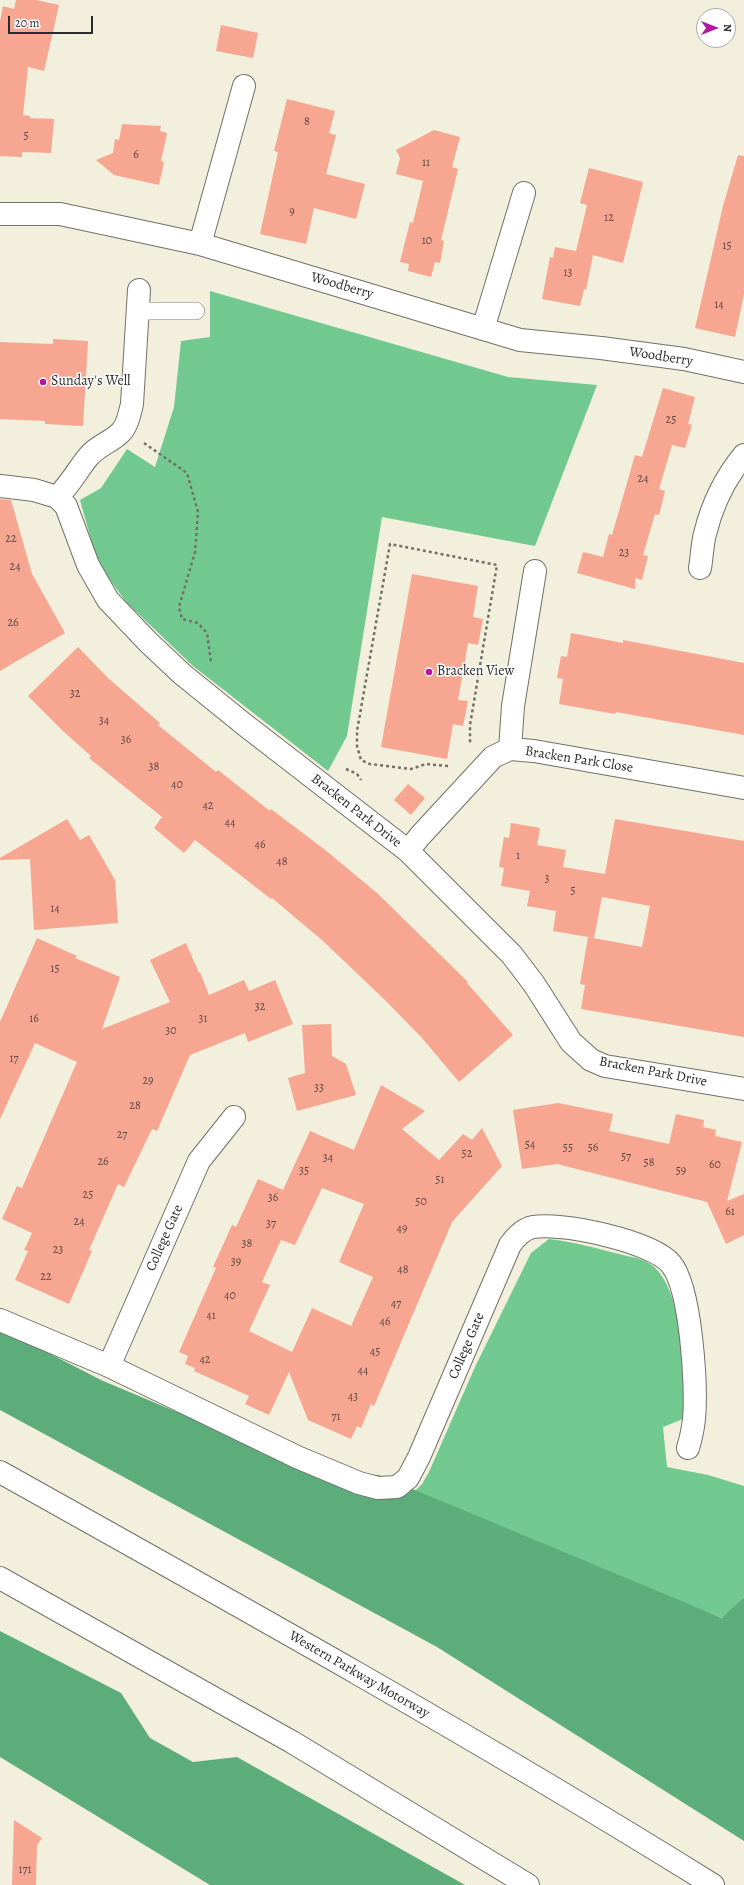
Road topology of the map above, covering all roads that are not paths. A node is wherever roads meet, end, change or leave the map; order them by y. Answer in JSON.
{"nodes":[{"id":1,"x":244,"y":86,"type":"dead end"},
{"id":2,"x":524,"y":192,"type":"dead end"},
{"id":3,"x":0,"y":214,"type":"edge"},
{"id":4,"x":200,"y":244,"type":"junction"},
{"id":5,"x":139,"y":300,"type":"joint"},
{"id":6,"x":196,"y":311,"type":"dead end"},
{"id":7,"x":483,"y":329,"type":"junction"},
{"id":8,"x":744,"y":372,"type":"edge"},
{"id":9,"x":744,"y":455,"type":"edge"},
{"id":10,"x":0,"y":486,"type":"edge"},
{"id":11,"x":57,"y":497,"type":"junction"},
{"id":12,"x":700,"y":568,"type":"dead end"},
{"id":13,"x":534,"y":572,"type":"dead end"},
{"id":14,"x":510,"y":749,"type":"junction"},
{"id":15,"x":744,"y":788,"type":"edge"},
{"id":16,"x":408,"y":852,"type":"junction"},
{"id":17,"x":744,"y":1089,"type":"edge"},
{"id":18,"x":234,"y":1117,"type":"dead end"},
{"id":19,"x":0,"y":1320,"type":"edge"},
{"id":20,"x":109,"y":1366,"type":"junction"},
{"id":21,"x":688,"y":1448,"type":"dead end"},
{"id":22,"x":0,"y":1472,"type":"edge"},
{"id":23,"x":0,"y":1578,"type":"edge"},
{"id":24,"x":528,"y":1885,"type":"edge"},
{"id":25,"x":713,"y":1885,"type":"edge"}],
"edges":[{"from":1,"to":4,"type":"main road"},
{"from":2,"to":7,"type":"main road"},
{"from":3,"to":4,"type":"main road","name":"Woodberry"},
{"from":4,"to":7,"type":"main road","name":"Woodberry"},
{"from":5,"to":6,"type":"lane"},
{"from":5,"to":11,"type":"main road"},
{"from":7,"to":8,"type":"main road","name":"Woodberry"},
{"from":9,"to":12,"type":"main road"},
{"from":10,"to":11,"type":"main road"},
{"from":11,"to":16,"type":"main road","name":"Bracken Park Drive"},
{"from":13,"to":14,"type":"main road"},
{"from":14,"to":15,"type":"main road","name":"Bracken Park Close"},
{"from":14,"to":16,"type":"main road","name":"Bracken Park Close"},
{"from":16,"to":17,"type":"main road","name":"Bracken Park Drive"},
{"from":18,"to":20,"type":"main road","name":"College Gate"},
{"from":19,"to":20,"type":"main road","name":"College Gate"},
{"from":20,"to":21,"type":"main road","name":"College Gate"},
{"from":22,"to":25,"type":"main road","name":"Western Parkway Motorway"},
{"from":23,"to":24,"type":"main road"}]}
